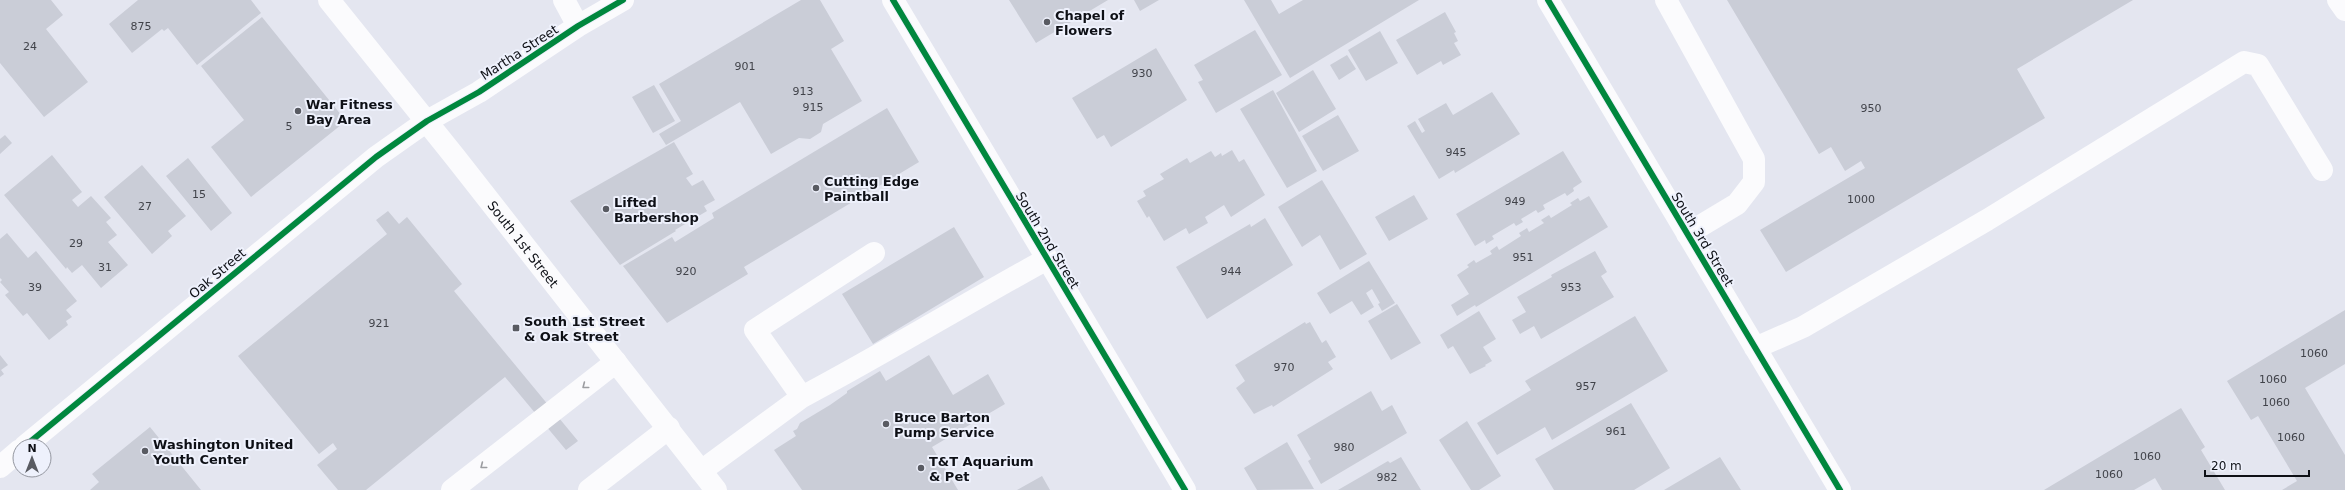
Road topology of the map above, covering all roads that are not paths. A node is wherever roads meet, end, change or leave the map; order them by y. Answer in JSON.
{"nodes":[{"id":1,"x":329,"y":0,"type":"edge"},
{"id":2,"x":564,"y":0,"type":"edge"},
{"id":3,"x":623,"y":0,"type":"edge"},
{"id":4,"x":893,"y":0,"type":"edge"},
{"id":5,"x":1548,"y":0,"type":"edge"},
{"id":6,"x":1666,"y":0,"type":"edge"},
{"id":7,"x":2338,"y":0,"type":"edge"},
{"id":8,"x":2345,"y":10,"type":"edge"},
{"id":9,"x":578,"y":26,"type":"junction"},
{"id":10,"x":426,"y":122,"type":"junction"},
{"id":11,"x":2322,"y":170,"type":"dead end"},
{"id":12,"x":1687,"y":234,"type":"junction"},
{"id":13,"x":874,"y":253,"type":"dead end"},
{"id":14,"x":1047,"y":259,"type":"junction"},
{"id":15,"x":1755,"y":348,"type":"junction"},
{"id":16,"x":616,"y":362,"type":"junction"},
{"id":17,"x":802,"y":397,"type":"junction"},
{"id":18,"x":669,"y":428,"type":"junction"},
{"id":19,"x":35,"y":438,"type":"edge"},
{"id":20,"x":12,"y":456,"type":"edge"},
{"id":21,"x":0,"y":466,"type":"edge"},
{"id":22,"x":700,"y":471,"type":"junction"},
{"id":23,"x":452,"y":490,"type":"edge"},
{"id":24,"x":589,"y":490,"type":"edge"},
{"id":25,"x":716,"y":490,"type":"edge"},
{"id":26,"x":1185,"y":490,"type":"edge"},
{"id":27,"x":1840,"y":490,"type":"edge"}],
"edges":[{"from":1,"to":10,"type":"street","name":"South 1st Street"},
{"from":2,"to":9,"type":"street"},
{"from":3,"to":9,"type":"street","name":"Martha Street"},
{"from":4,"to":14,"type":"street","name":"South 2nd Street"},
{"from":5,"to":12,"type":"street","name":"South 3rd Street"},
{"from":6,"to":12,"type":"street"},
{"from":7,"to":8,"type":"street"},
{"from":9,"to":10,"type":"street","name":"Martha Street"},
{"from":10,"to":16,"type":"street","name":"South 1st Street"},
{"from":10,"to":19,"type":"street","name":"Oak Street"},
{"from":11,"to":15,"type":"street"},
{"from":12,"to":15,"type":"street","name":"South 3rd Street"},
{"from":13,"to":17,"type":"street"},
{"from":14,"to":17,"type":"street"},
{"from":14,"to":26,"type":"street","name":"South 2nd Street"},
{"from":15,"to":27,"type":"street","name":"South 3rd Street"},
{"from":16,"to":18,"type":"street","name":"South 1st Street"},
{"from":16,"to":23,"type":"street","one_way":true},
{"from":17,"to":22,"type":"street"},
{"from":18,"to":22,"type":"street","name":"South 1st Street"},
{"from":18,"to":24,"type":"street"},
{"from":20,"to":21,"type":"street"},
{"from":22,"to":25,"type":"street","name":"South 1st Street"}]}
